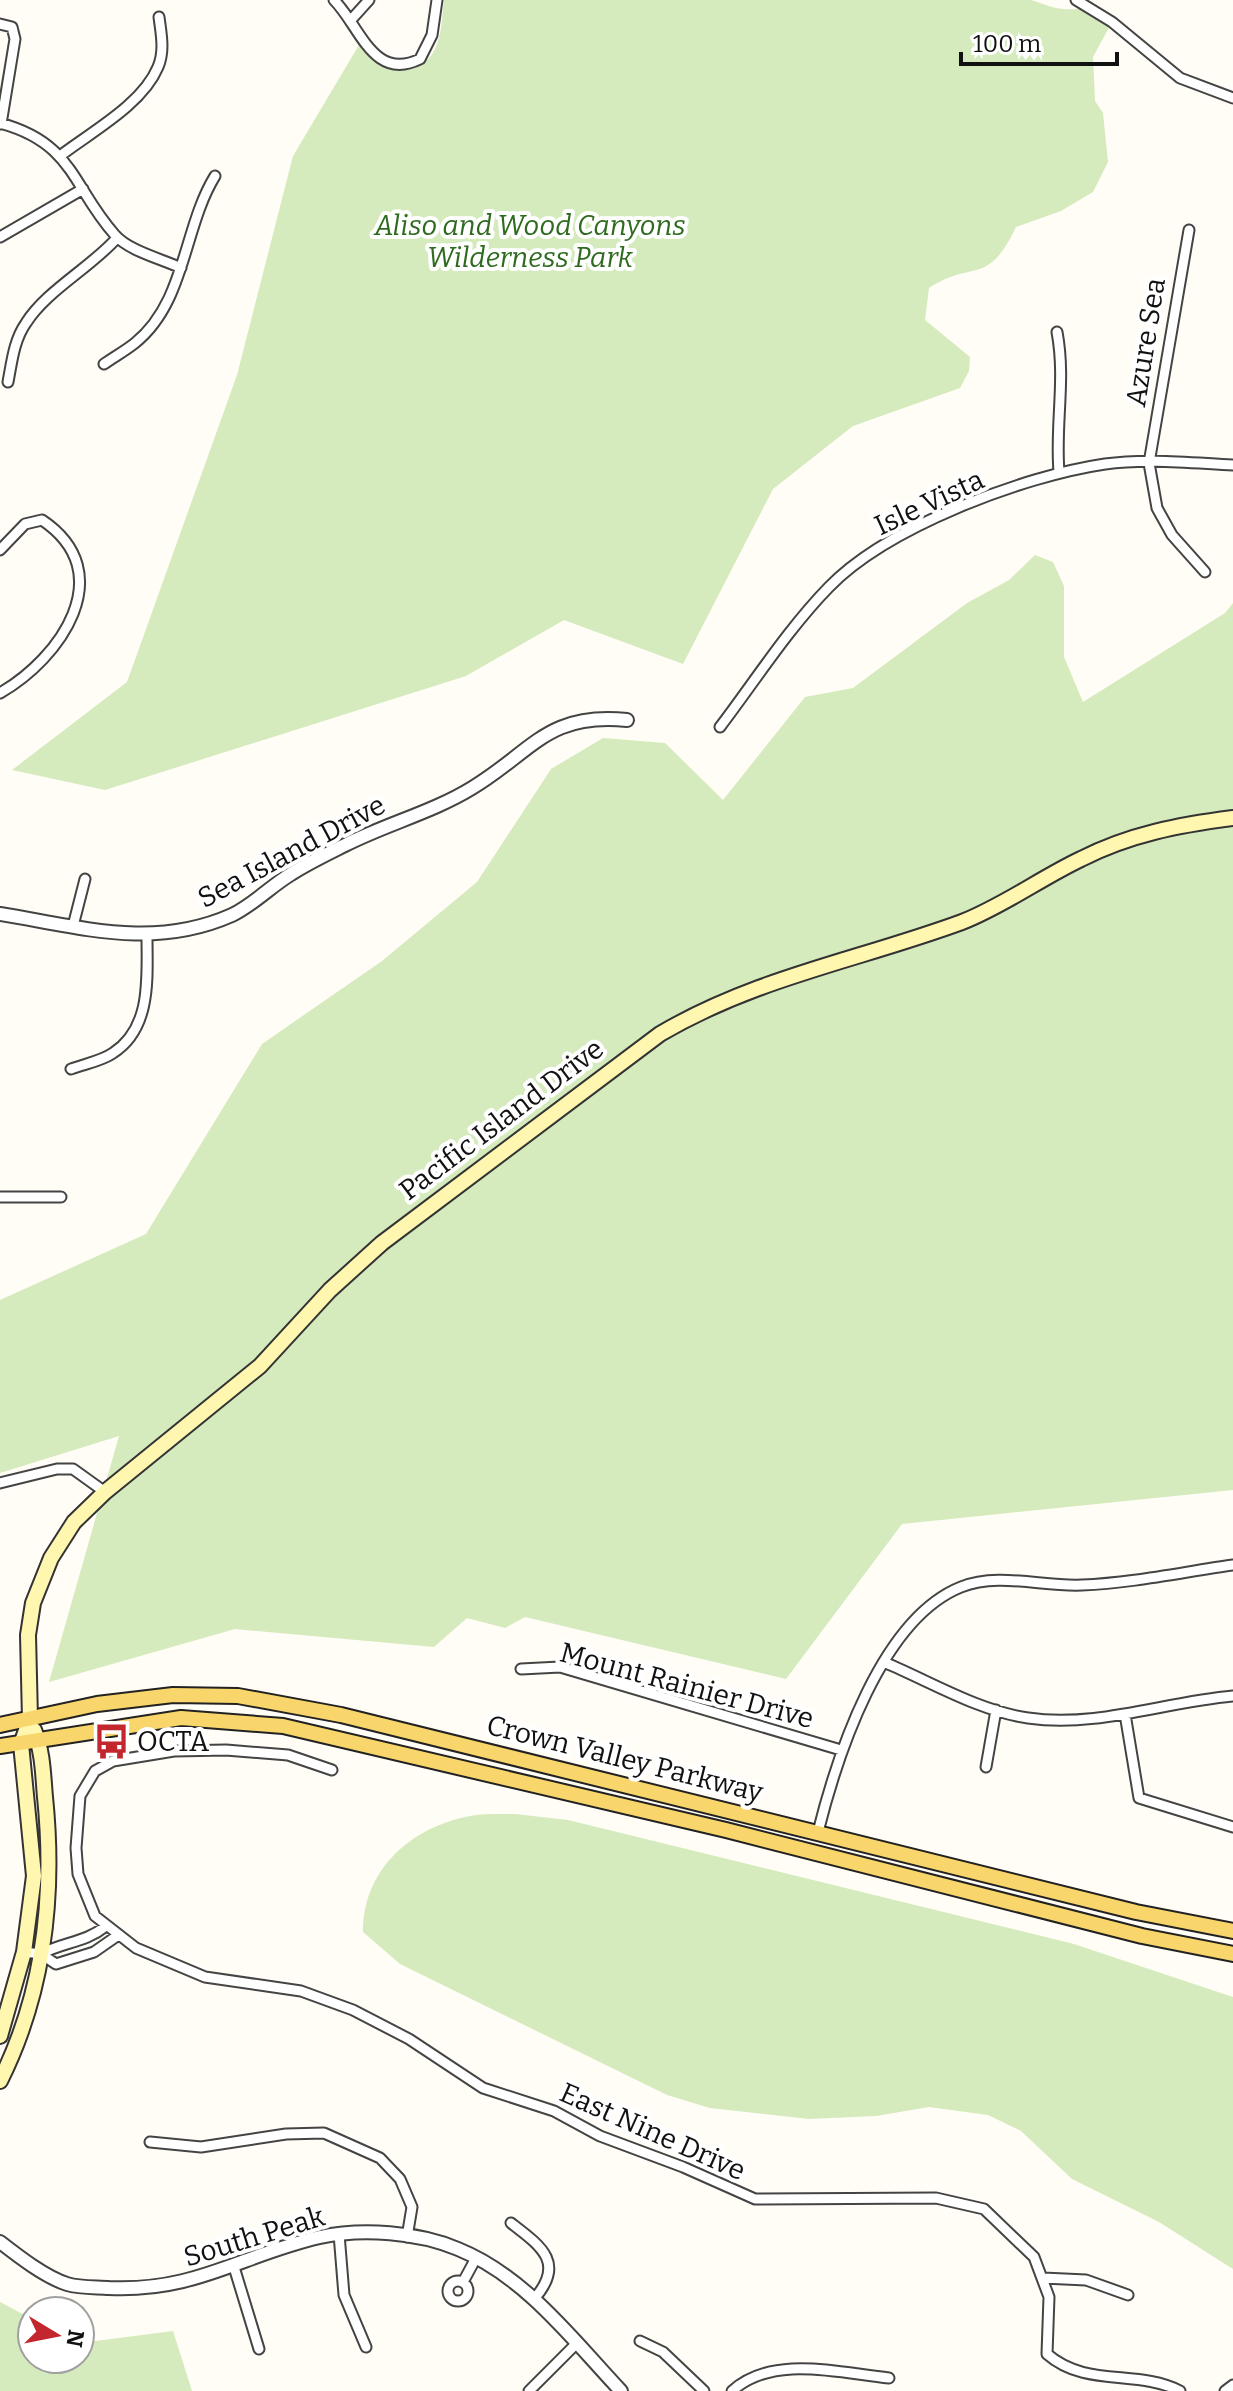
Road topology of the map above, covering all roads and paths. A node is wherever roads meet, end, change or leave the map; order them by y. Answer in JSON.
{"nodes":[{"id":1,"x":334,"y":0,"type":"edge"},
{"id":2,"x":369,"y":0,"type":"edge"},
{"id":3,"x":437,"y":0,"type":"edge"},
{"id":4,"x":1076,"y":0,"type":"edge"},
{"id":5,"x":159,"y":17,"type":"dead end"},
{"id":6,"x":350,"y":21,"type":"junction"},
{"id":7,"x":0,"y":24,"type":"edge"},
{"id":8,"x":1233,"y":98,"type":"edge"},
{"id":9,"x":0,"y":124,"type":"edge"},
{"id":10,"x":60,"y":156,"type":"junction"},
{"id":11,"x":215,"y":176,"type":"dead end"},
{"id":12,"x":83,"y":189,"type":"junction"},
{"id":13,"x":1189,"y":230,"type":"dead end"},
{"id":14,"x":0,"y":237,"type":"edge"},
{"id":15,"x":117,"y":238,"type":"junction"},
{"id":16,"x":181,"y":268,"type":"junction"},
{"id":17,"x":1057,"y":332,"type":"dead end"},
{"id":18,"x":104,"y":364,"type":"dead end"},
{"id":19,"x":8,"y":382,"type":"dead end"},
{"id":20,"x":1149,"y":463,"type":"junction"},
{"id":21,"x":1233,"y":465,"type":"edge"},
{"id":22,"x":1059,"y":472,"type":"junction"},
{"id":23,"x":0,"y":550,"type":"edge"},
{"id":24,"x":1205,"y":572,"type":"dead end"},
{"id":25,"x":0,"y":693,"type":"edge"},
{"id":26,"x":627,"y":720,"type":"dead end"},
{"id":27,"x":720,"y":727,"type":"dead end"},
{"id":28,"x":1233,"y":818,"type":"edge"},
{"id":29,"x":85,"y":879,"type":"dead end"},
{"id":30,"x":0,"y":914,"type":"edge"},
{"id":31,"x":73,"y":926,"type":"junction"},
{"id":32,"x":147,"y":937,"type":"junction"},
{"id":33,"x":71,"y":1069,"type":"dead end"},
{"id":34,"x":0,"y":1197,"type":"edge"},
{"id":35,"x":61,"y":1197,"type":"dead end"},
{"id":36,"x":0,"y":1483,"type":"edge"},
{"id":37,"x":105,"y":1492,"type":"junction"},
{"id":38,"x":1233,"y":1565,"type":"edge"},
{"id":39,"x":886,"y":1663,"type":"junction"},
{"id":40,"x":521,"y":1669,"type":"dead end"},
{"id":41,"x":1233,"y":1696,"type":"edge"},
{"id":42,"x":996,"y":1710,"type":"junction"},
{"id":43,"x":1125,"y":1714,"type":"junction"},
{"id":44,"x":30,"y":1719,"type":"junction"},
{"id":45,"x":0,"y":1725,"type":"edge"},
{"id":46,"x":38,"y":1741,"type":"junction"},
{"id":47,"x":21,"y":1744,"type":"junction"},
{"id":48,"x":0,"y":1746,"type":"edge"},
{"id":49,"x":841,"y":1750,"type":"junction"},
{"id":50,"x":986,"y":1767,"type":"dead end"},
{"id":51,"x":332,"y":1770,"type":"dead end"},
{"id":52,"x":1233,"y":1827,"type":"edge"},
{"id":53,"x":726,"y":1830,"type":"junction"},
{"id":54,"x":818,"y":1832,"type":"junction"},
{"id":55,"x":871,"y":1867,"type":"junction"},
{"id":56,"x":106,"y":1926,"type":"junction"},
{"id":57,"x":1233,"y":1931,"type":"edge"},
{"id":58,"x":117,"y":1936,"type":"junction"},
{"id":59,"x":86,"y":1939,"type":"junction"},
{"id":60,"x":24,"y":1952,"type":"junction"},
{"id":61,"x":94,"y":1952,"type":"junction"},
{"id":62,"x":41,"y":1954,"type":"junction"},
{"id":63,"x":1233,"y":1954,"type":"edge"},
{"id":64,"x":0,"y":2036,"type":"edge"},
{"id":65,"x":0,"y":2081,"type":"edge"},
{"id":66,"x":150,"y":2142,"type":"dead end"},
{"id":67,"x":511,"y":2223,"type":"dead end"},
{"id":68,"x":339,"y":2234,"type":"junction"},
{"id":69,"x":407,"y":2237,"type":"junction"},
{"id":70,"x":0,"y":2242,"type":"edge"},
{"id":71,"x":476,"y":2258,"type":"junction"},
{"id":72,"x":234,"y":2267,"type":"junction"},
{"id":73,"x":1043,"y":2278,"type":"junction"},
{"id":74,"x":463,"y":2282,"type":"dead end"},
{"id":75,"x":1128,"y":2295,"type":"dead end"},
{"id":76,"x":534,"y":2299,"type":"junction"},
{"id":77,"x":640,"y":2341,"type":"dead end"},
{"id":78,"x":577,"y":2343,"type":"junction"},
{"id":79,"x":366,"y":2347,"type":"dead end"},
{"id":80,"x":259,"y":2349,"type":"dead end"},
{"id":81,"x":889,"y":2378,"type":"dead end"},
{"id":82,"x":1233,"y":2385,"type":"edge"},
{"id":83,"x":529,"y":2391,"type":"edge"},
{"id":84,"x":621,"y":2391,"type":"edge"},
{"id":85,"x":704,"y":2391,"type":"edge"},
{"id":86,"x":732,"y":2391,"type":"edge"},
{"id":87,"x":1180,"y":2391,"type":"edge"},
{"id":88,"x":1225,"y":2391,"type":"edge"}],
"edges":[{"from":1,"to":6,"type":"street"},
{"from":2,"to":6,"type":"street"},
{"from":3,"to":6,"type":"street"},
{"from":4,"to":8,"type":"street"},
{"from":5,"to":10,"type":"street"},
{"from":7,"to":9,"type":"street"},
{"from":9,"to":10,"type":"street"},
{"from":10,"to":12,"type":"street"},
{"from":11,"to":16,"type":"street"},
{"from":12,"to":14,"type":"street"},
{"from":12,"to":15,"type":"street"},
{"from":13,"to":20,"type":"street","name":"Azure Sea"},
{"from":15,"to":16,"type":"street"},
{"from":15,"to":19,"type":"street"},
{"from":16,"to":18,"type":"street"},
{"from":17,"to":22,"type":"street"},
{"from":20,"to":21,"type":"street","name":"Isle Vista"},
{"from":20,"to":22,"type":"street","name":"Isle Vista"},
{"from":20,"to":24,"type":"street","name":"Azure Sea"},
{"from":22,"to":27,"type":"street","name":"Isle Vista"},
{"from":23,"to":25,"type":"street"},
{"from":26,"to":32,"type":"street","name":"Sea Island Drive"},
{"from":28,"to":37,"type":"main road","name":"Pacific Island Drive"},
{"from":29,"to":31,"type":"street"},
{"from":30,"to":31,"type":"street","name":"Sea Island Drive"},
{"from":31,"to":32,"type":"street","name":"Sea Island Drive"},
{"from":32,"to":33,"type":"street"},
{"from":34,"to":35,"type":"street"},
{"from":36,"to":37,"type":"street"},
{"from":37,"to":44,"type":"main road","name":"Pacific Island Drive"},
{"from":38,"to":39,"type":"street"},
{"from":39,"to":42,"type":"street"},
{"from":39,"to":49,"type":"street"},
{"from":40,"to":49,"type":"street","name":"Mount Rainier Drive"},
{"from":41,"to":43,"type":"street"},
{"from":42,"to":43,"type":"street"},
{"from":42,"to":50,"type":"street"},
{"from":43,"to":52,"type":"street"},
{"from":44,"to":45,"type":"main road","name":"Crown Valley Parkway"},
{"from":44,"to":46,"type":"main road"},
{"from":44,"to":47,"type":"main road"},
{"from":44,"to":54,"type":"main road","name":"Crown Valley Parkway"},
{"from":46,"to":47,"type":"main road","name":"Crown Valley Parkway"},
{"from":46,"to":53,"type":"main road","name":"Crown Valley Parkway"},
{"from":46,"to":62,"type":"main road"},
{"from":47,"to":48,"type":"main road","name":"Crown Valley Parkway"},
{"from":47,"to":60,"type":"main road"},
{"from":49,"to":54,"type":"street"},
{"from":51,"to":56,"type":"street","name":"East Nine Drive"},
{"from":53,"to":54,"type":"main road"},
{"from":53,"to":55,"type":"main road","name":"Crown Valley Parkway"},
{"from":54,"to":55,"type":"main road"},
{"from":54,"to":57,"type":"main road","name":"Crown Valley Parkway"},
{"from":55,"to":63,"type":"main road","name":"Crown Valley Parkway"},
{"from":56,"to":58,"type":"street","name":"East Nine Drive"},
{"from":56,"to":59,"type":"street"},
{"from":58,"to":61,"type":"street"},
{"from":58,"to":73,"type":"street","name":"East Nine Drive"},
{"from":59,"to":61,"type":"street"},
{"from":59,"to":62,"type":"street"},
{"from":60,"to":62,"type":"street"},
{"from":60,"to":64,"type":"main road"},
{"from":61,"to":62,"type":"street"},
{"from":62,"to":65,"type":"main road"},
{"from":66,"to":69,"type":"street"},
{"from":67,"to":76,"type":"street"},
{"from":68,"to":69,"type":"street","name":"South Peak"},
{"from":68,"to":72,"type":"street","name":"South Peak"},
{"from":68,"to":79,"type":"street"},
{"from":69,"to":71,"type":"street","name":"South Peak"},
{"from":70,"to":72,"type":"street","name":"South Peak"},
{"from":71,"to":74,"type":"street"},
{"from":71,"to":76,"type":"street","name":"South Peak"},
{"from":72,"to":80,"type":"street"},
{"from":73,"to":75,"type":"street"},
{"from":73,"to":87,"type":"street","name":"East Nine Drive"},
{"from":76,"to":78,"type":"street","name":"South Peak"},
{"from":77,"to":85,"type":"street"},
{"from":78,"to":83,"type":"street"},
{"from":78,"to":84,"type":"street","name":"South Peak"},
{"from":81,"to":86,"type":"street"},
{"from":82,"to":88,"type":"street"}]}
